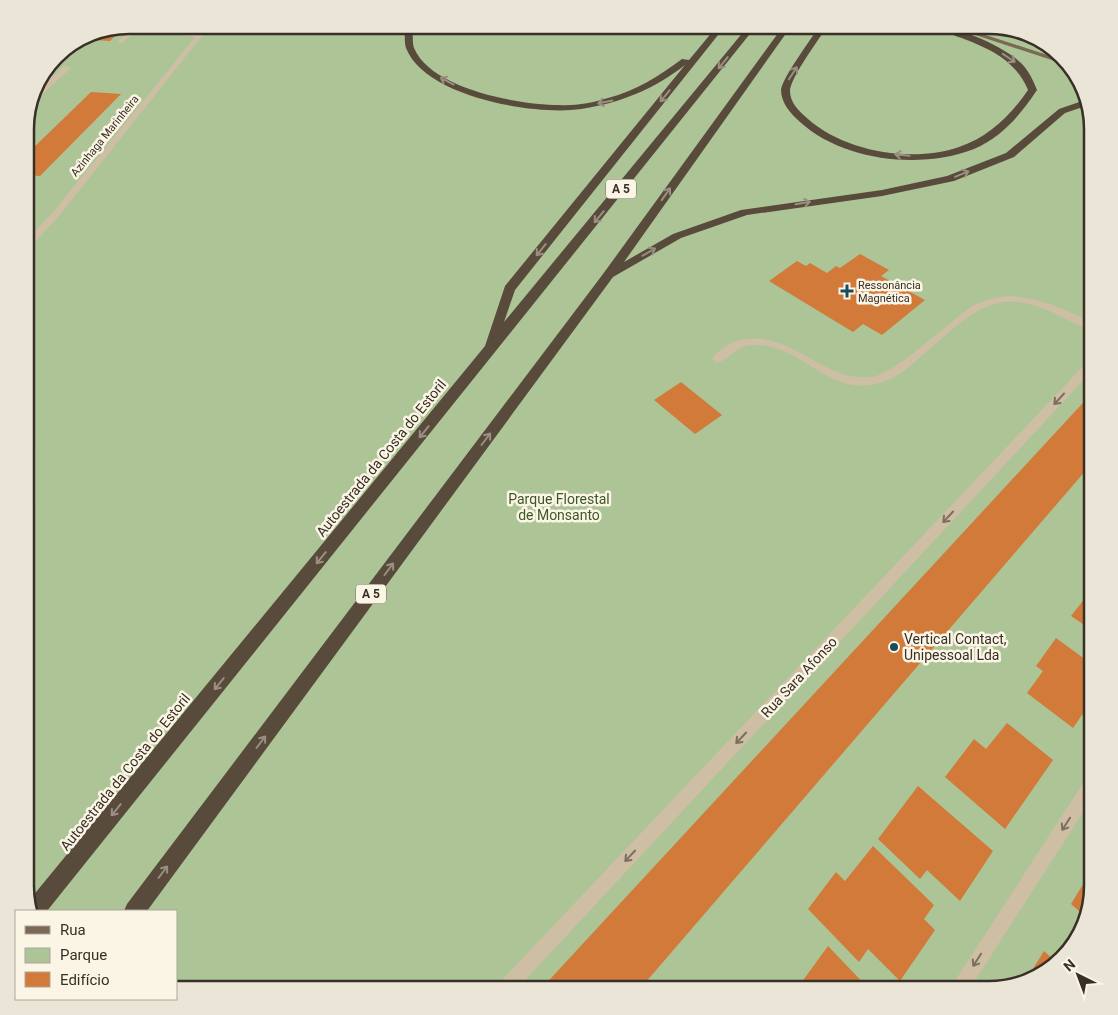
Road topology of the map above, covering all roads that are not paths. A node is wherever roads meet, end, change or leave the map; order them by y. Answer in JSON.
{"nodes":[{"id":1,"x":129,"y":34,"type":"edge"},
{"id":2,"x":189,"y":34,"type":"edge"},
{"id":3,"x":409,"y":34,"type":"edge"},
{"id":4,"x":714,"y":34,"type":"edge"},
{"id":5,"x":747,"y":34,"type":"edge"},
{"id":6,"x":782,"y":34,"type":"edge"},
{"id":7,"x":818,"y":34,"type":"edge"},
{"id":8,"x":957,"y":34,"type":"edge"},
{"id":9,"x":976,"y":34,"type":"edge"},
{"id":10,"x":120,"y":42,"type":"dead end"},
{"id":11,"x":706,"y":44,"type":"junction"},
{"id":12,"x":1053,"y":59,"type":"edge"},
{"id":13,"x":67,"y":68,"type":"dead end"},
{"id":14,"x":42,"y":90,"type":"edge"},
{"id":15,"x":1081,"y":104,"type":"edge"},
{"id":16,"x":34,"y":238,"type":"edge"},
{"id":17,"x":607,"y":277,"type":"junction"},
{"id":18,"x":1084,"y":322,"type":"edge"},
{"id":19,"x":488,"y":354,"type":"junction"},
{"id":20,"x":717,"y":359,"type":"dead end"},
{"id":21,"x":1084,"y":373,"type":"edge"},
{"id":22,"x":1084,"y":797,"type":"edge"},
{"id":23,"x":37,"y":908,"type":"edge"},
{"id":24,"x":135,"y":910,"type":"edge"},
{"id":25,"x":512,"y":981,"type":"edge"},
{"id":26,"x":964,"y":981,"type":"edge"}],
"edges":[{"from":1,"to":10,"type":"street"},
{"from":2,"to":16,"type":"street","name":"Azinhaga Marinheira"},
{"from":11,"to":3,"type":"highway","one_way":true},
{"from":4,"to":11,"type":"highway"},
{"from":5,"to":19,"type":"highway","name":"Autoestrada da Costa do Estoril","number":"A 5","one_way":true},
{"from":17,"to":6,"type":"highway","number":"A 5","one_way":true},
{"from":8,"to":7,"type":"highway","one_way":true},
{"from":9,"to":12,"type":"main road"},
{"from":11,"to":19,"type":"highway","one_way":true},
{"from":13,"to":14,"type":"street"},
{"from":17,"to":15,"type":"highway","one_way":true},
{"from":24,"to":17,"type":"highway","number":"A 5","one_way":true},
{"from":18,"to":20,"type":"street"},
{"from":19,"to":23,"type":"highway","name":"Autoestrada da Costa do Estoril","number":"A 5","one_way":true},
{"from":21,"to":25,"type":"street","name":"Rua Sara Afonso","one_way":true},
{"from":22,"to":26,"type":"street","one_way":true}]}
